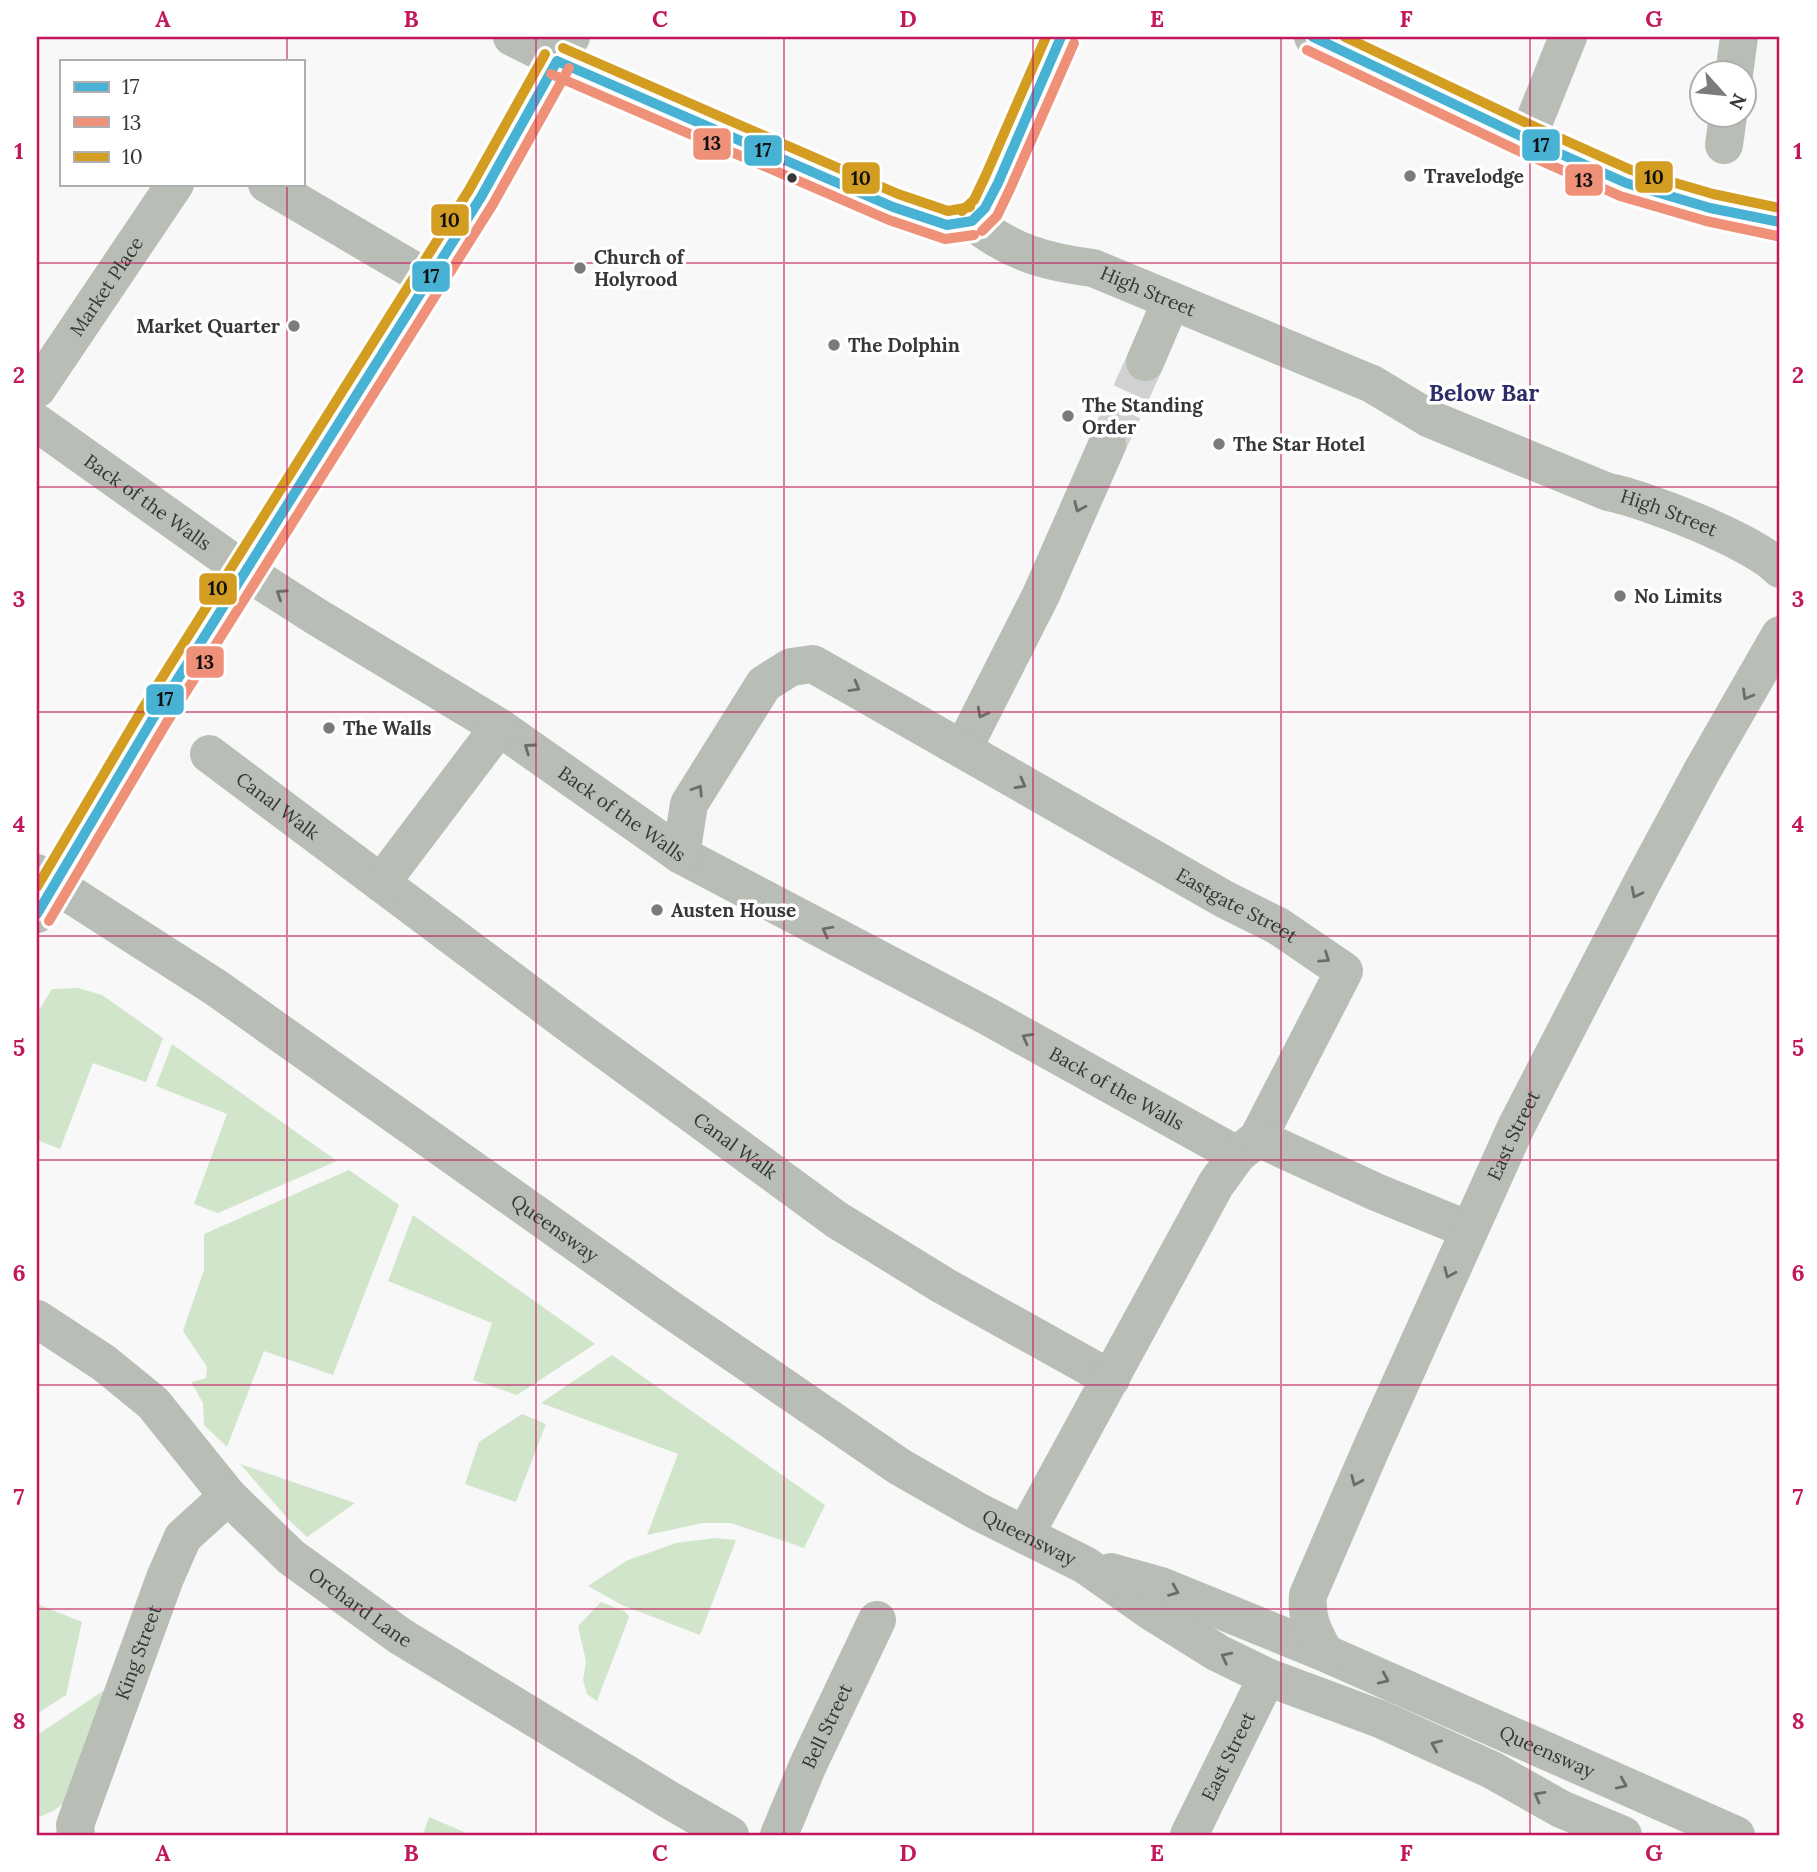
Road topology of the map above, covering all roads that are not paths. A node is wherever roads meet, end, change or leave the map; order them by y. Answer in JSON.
{"nodes":[{"id":1,"x":512,"y":37,"type":"edge"},
{"id":2,"x":1061,"y":37,"type":"edge"},
{"id":3,"x":1313,"y":37,"type":"edge"},
{"id":4,"x":1568,"y":37,"type":"edge"},
{"id":5,"x":1739,"y":37,"type":"edge"},
{"id":6,"x":564,"y":49,"type":"edge"},
{"id":7,"x":1736,"y":60,"type":"edge"},
{"id":8,"x":1527,"y":139,"type":"junction"},
{"id":9,"x":174,"y":186,"type":"edge"},
{"id":10,"x":270,"y":186,"type":"edge"},
{"id":11,"x":972,"y":221,"type":"junction"},
{"id":12,"x":1780,"y":222,"type":"edge"},
{"id":13,"x":430,"y":280,"type":"junction"},
{"id":14,"x":1171,"y":302,"type":"junction"},
{"id":15,"x":1144,"y":362,"type":"tunnel mouth"},
{"id":16,"x":37,"y":389,"type":"edge"},
{"id":17,"x":37,"y":423,"type":"edge"},
{"id":18,"x":1107,"y":445,"type":"tunnel mouth"},
{"id":19,"x":1780,"y":569,"type":"edge"},
{"id":20,"x":245,"y":571,"type":"junction"},
{"id":21,"x":1780,"y":635,"type":"edge"},
{"id":22,"x":499,"y":727,"type":"junction"},
{"id":23,"x":963,"y":748,"type":"junction"},
{"id":24,"x":209,"y":754,"type":"dead end"},
{"id":25,"x":681,"y":855,"type":"junction"},
{"id":26,"x":381,"y":883,"type":"junction"},
{"id":27,"x":43,"y":891,"type":"edge"},
{"id":28,"x":1247,"y":1147,"type":"junction"},
{"id":29,"x":1469,"y":1230,"type":"junction"},
{"id":30,"x":37,"y":1319,"type":"edge"},
{"id":31,"x":1111,"y":1379,"type":"junction"},
{"id":32,"x":228,"y":1496,"type":"junction"},
{"id":33,"x":1025,"y":1535,"type":"junction"},
{"id":34,"x":1085,"y":1564,"type":"junction"},
{"id":35,"x":877,"y":1620,"type":"dead end"},
{"id":36,"x":1325,"y":1653,"type":"junction"},
{"id":37,"x":1267,"y":1677,"type":"junction"},
{"id":38,"x":68,"y":1832,"type":"edge"},
{"id":39,"x":730,"y":1835,"type":"edge"},
{"id":40,"x":779,"y":1835,"type":"edge"},
{"id":41,"x":1189,"y":1835,"type":"edge"},
{"id":42,"x":1623,"y":1835,"type":"edge"},
{"id":43,"x":1736,"y":1835,"type":"edge"}],
"edges":[{"from":1,"to":6,"type":"street"},
{"from":2,"to":11,"type":"street"},
{"from":3,"to":8,"type":"street"},
{"from":4,"to":8,"type":"street"},
{"from":5,"to":7,"type":"street"},
{"from":6,"to":11,"type":"street"},
{"from":6,"to":13,"type":"street"},
{"from":8,"to":12,"type":"street"},
{"from":9,"to":16,"type":"street","name":"Market Place"},
{"from":10,"to":13,"type":"street"},
{"from":11,"to":14,"type":"street","name":"High Street"},
{"from":13,"to":20,"type":"street"},
{"from":14,"to":15,"type":"street"},
{"from":14,"to":19,"type":"street","name":"High Street"},
{"from":17,"to":20,"type":"street","name":"Back of the Walls"},
{"from":18,"to":23,"type":"street","one_way":true},
{"from":22,"to":20,"type":"street","name":"Back of the Walls","one_way":true},
{"from":20,"to":27,"type":"street"},
{"from":21,"to":29,"type":"street","name":"East Street","one_way":true},
{"from":25,"to":22,"type":"street","name":"Back of the Walls","one_way":true},
{"from":22,"to":26,"type":"street"},
{"from":25,"to":23,"type":"street","name":"Eastgate Street","one_way":true},
{"from":23,"to":28,"type":"street","name":"Eastgate Street","one_way":true},
{"from":24,"to":26,"type":"street","name":"Canal Walk"},
{"from":28,"to":25,"type":"street","name":"Back of the Walls","one_way":true},
{"from":26,"to":31,"type":"street","name":"Canal Walk"},
{"from":27,"to":33,"type":"street","name":"Queensway"},
{"from":28,"to":29,"type":"street","name":"Back of the Walls"},
{"from":28,"to":31,"type":"street"},
{"from":29,"to":36,"type":"street","name":"East Street","one_way":true},
{"from":30,"to":32,"type":"street","name":"Orchard Lane"},
{"from":31,"to":33,"type":"street"},
{"from":32,"to":38,"type":"street","name":"King Street"},
{"from":32,"to":39,"type":"street","name":"Orchard Lane"},
{"from":33,"to":34,"type":"street","name":"Queensway"},
{"from":34,"to":36,"type":"street","name":"Queensway","one_way":true},
{"from":37,"to":34,"type":"street","name":"Queensway","one_way":true},
{"from":35,"to":40,"type":"street","name":"Bell Street"},
{"from":36,"to":43,"type":"street","name":"Queensway","one_way":true},
{"from":37,"to":41,"type":"street","name":"East Street"},
{"from":42,"to":37,"type":"street","name":"Queensway","one_way":true}]}
